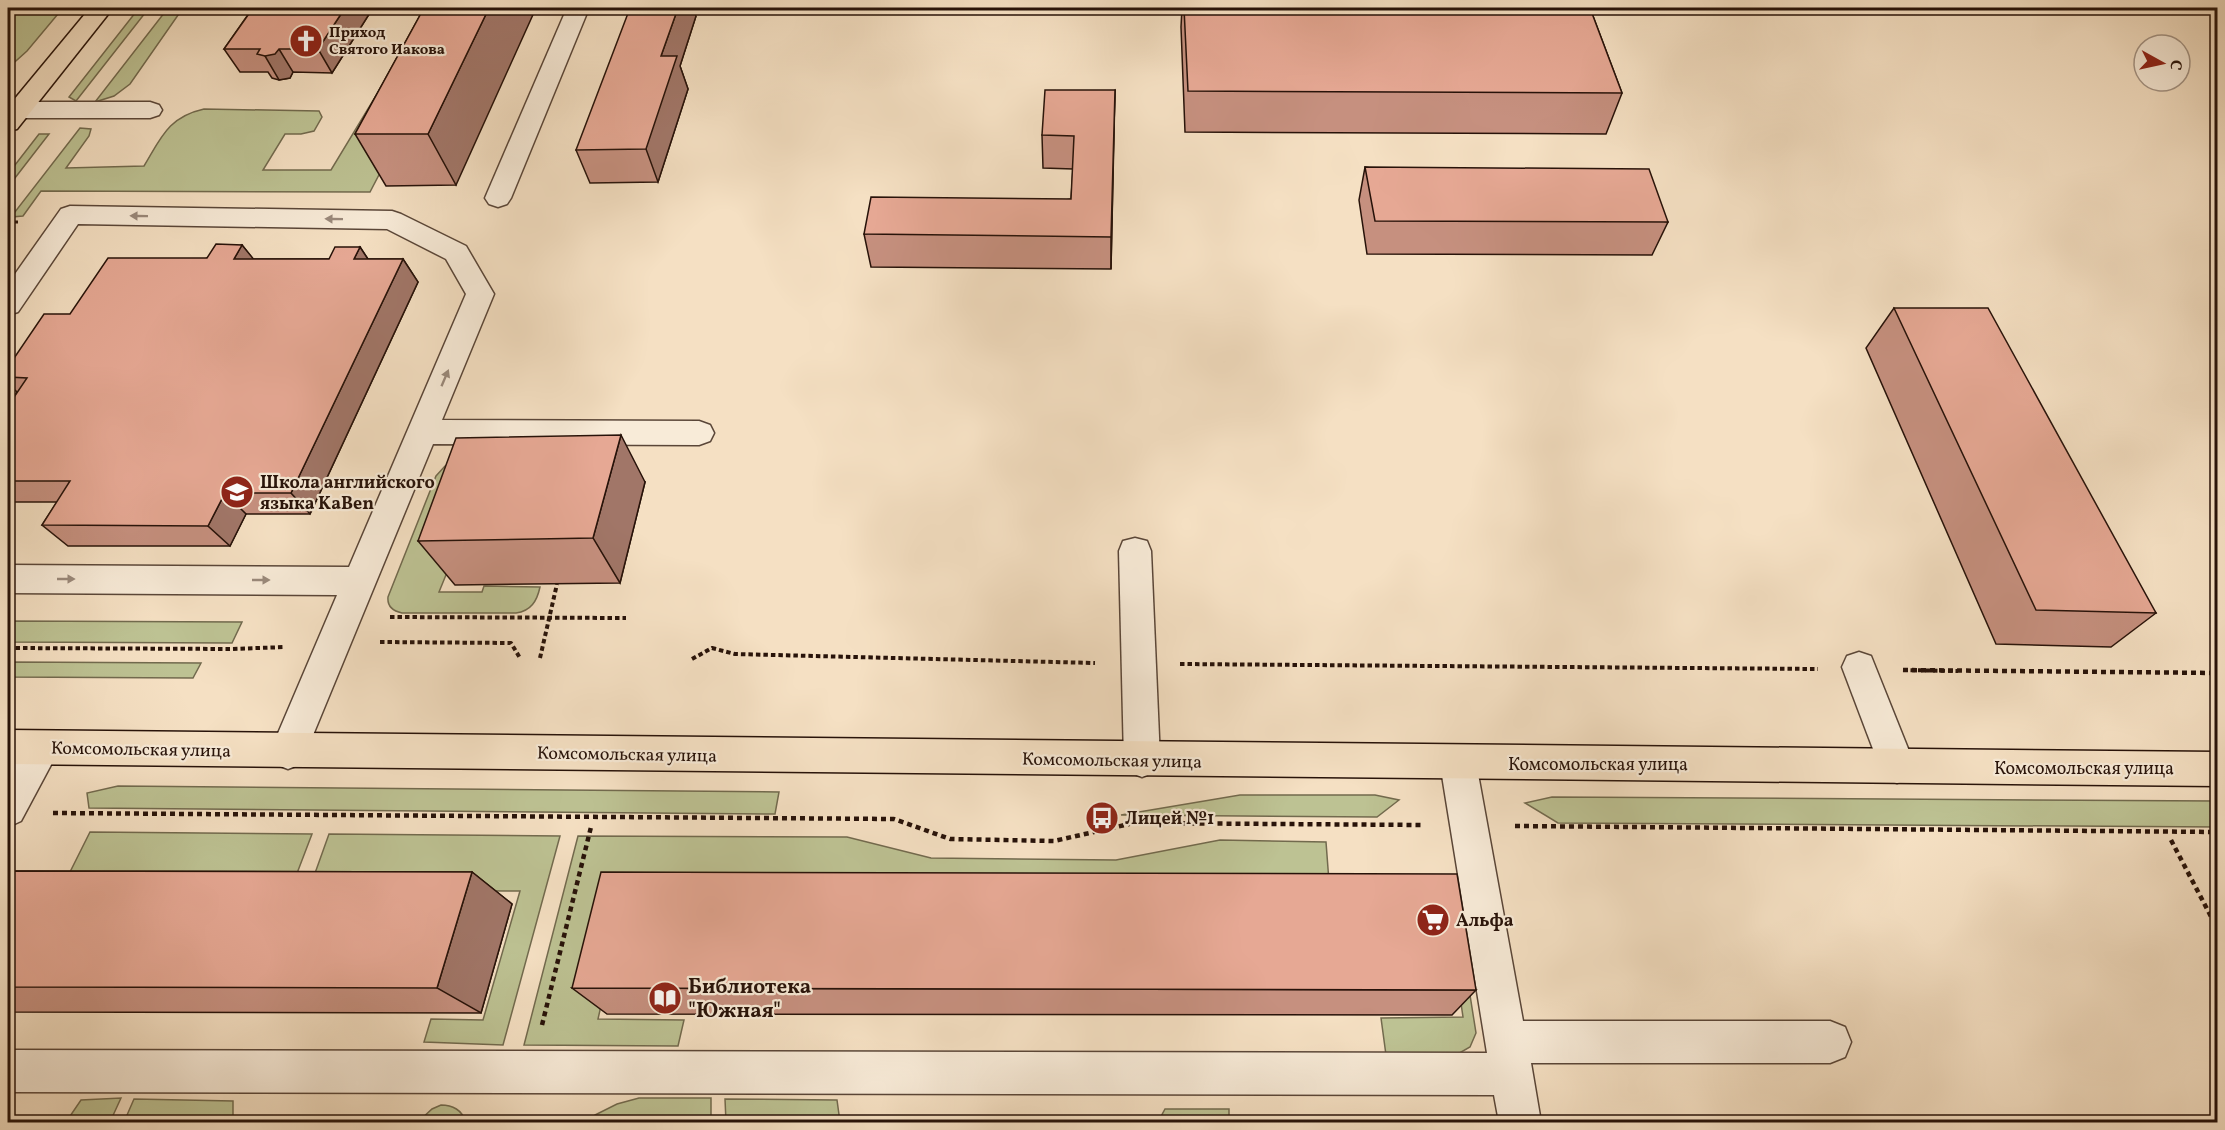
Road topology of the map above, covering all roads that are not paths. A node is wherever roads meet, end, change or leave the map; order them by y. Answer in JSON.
{"nodes":[{"id":1,"x":102,"y":8,"type":"edge"},
{"id":2,"x":578,"y":8,"type":"edge"},
{"id":3,"x":150,"y":110,"type":"dead end"},
{"id":4,"x":13,"y":117,"type":"edge"},
{"id":5,"x":498,"y":198,"type":"dead end"},
{"id":6,"x":8,"y":305,"type":"edge"},
{"id":7,"x":422,"y":432,"type":"junction"},
{"id":8,"x":699,"y":433,"type":"dead end"},
{"id":9,"x":1135,"y":551,"type":"dead end"},
{"id":10,"x":8,"y":579,"type":"edge"},
{"id":11,"x":359,"y":580,"type":"junction"},
{"id":12,"x":1859,"y":667,"type":"dead end"},
{"id":13,"x":25,"y":747,"type":"edge"},
{"id":14,"x":288,"y":752,"type":"junction"},
{"id":15,"x":1142,"y":760,"type":"junction"},
{"id":16,"x":1458,"y":763,"type":"junction"},
{"id":17,"x":1897,"y":766,"type":"junction"},
{"id":18,"x":2217,"y":769,"type":"edge"},
{"id":19,"x":24,"y":811,"type":"edge"},
{"id":20,"x":1830,"y":1042,"type":"dead end"},
{"id":21,"x":1508,"y":1058,"type":"junction"},
{"id":22,"x":8,"y":1071,"type":"edge"},
{"id":23,"x":1520,"y":1122,"type":"edge"}],
"edges":[{"from":1,"to":4,"type":"main road"},
{"from":2,"to":5,"type":"lane"},
{"from":3,"to":4,"type":"lane"},
{"from":7,"to":6,"type":"lane","one_way":true},
{"from":7,"to":8,"type":"lane"},
{"from":7,"to":11,"type":"lane"},
{"from":9,"to":15,"type":"lane"},
{"from":10,"to":11,"type":"lane","one_way":true},
{"from":11,"to":14,"type":"lane"},
{"from":12,"to":17,"type":"lane"},
{"from":13,"to":14,"type":"main road","name":"Комсомольская улица"},
{"from":13,"to":19,"type":"lane"},
{"from":14,"to":15,"type":"main road","name":"Комсомольская улица"},
{"from":15,"to":16,"type":"main road","name":"Комсомольская улица"},
{"from":16,"to":17,"type":"main road","name":"Комсомольская улица"},
{"from":16,"to":21,"type":"lane"},
{"from":17,"to":18,"type":"main road","name":"Комсомольская улица"},
{"from":20,"to":21,"type":"lane"},
{"from":21,"to":22,"type":"lane"},
{"from":21,"to":23,"type":"lane"}]}
